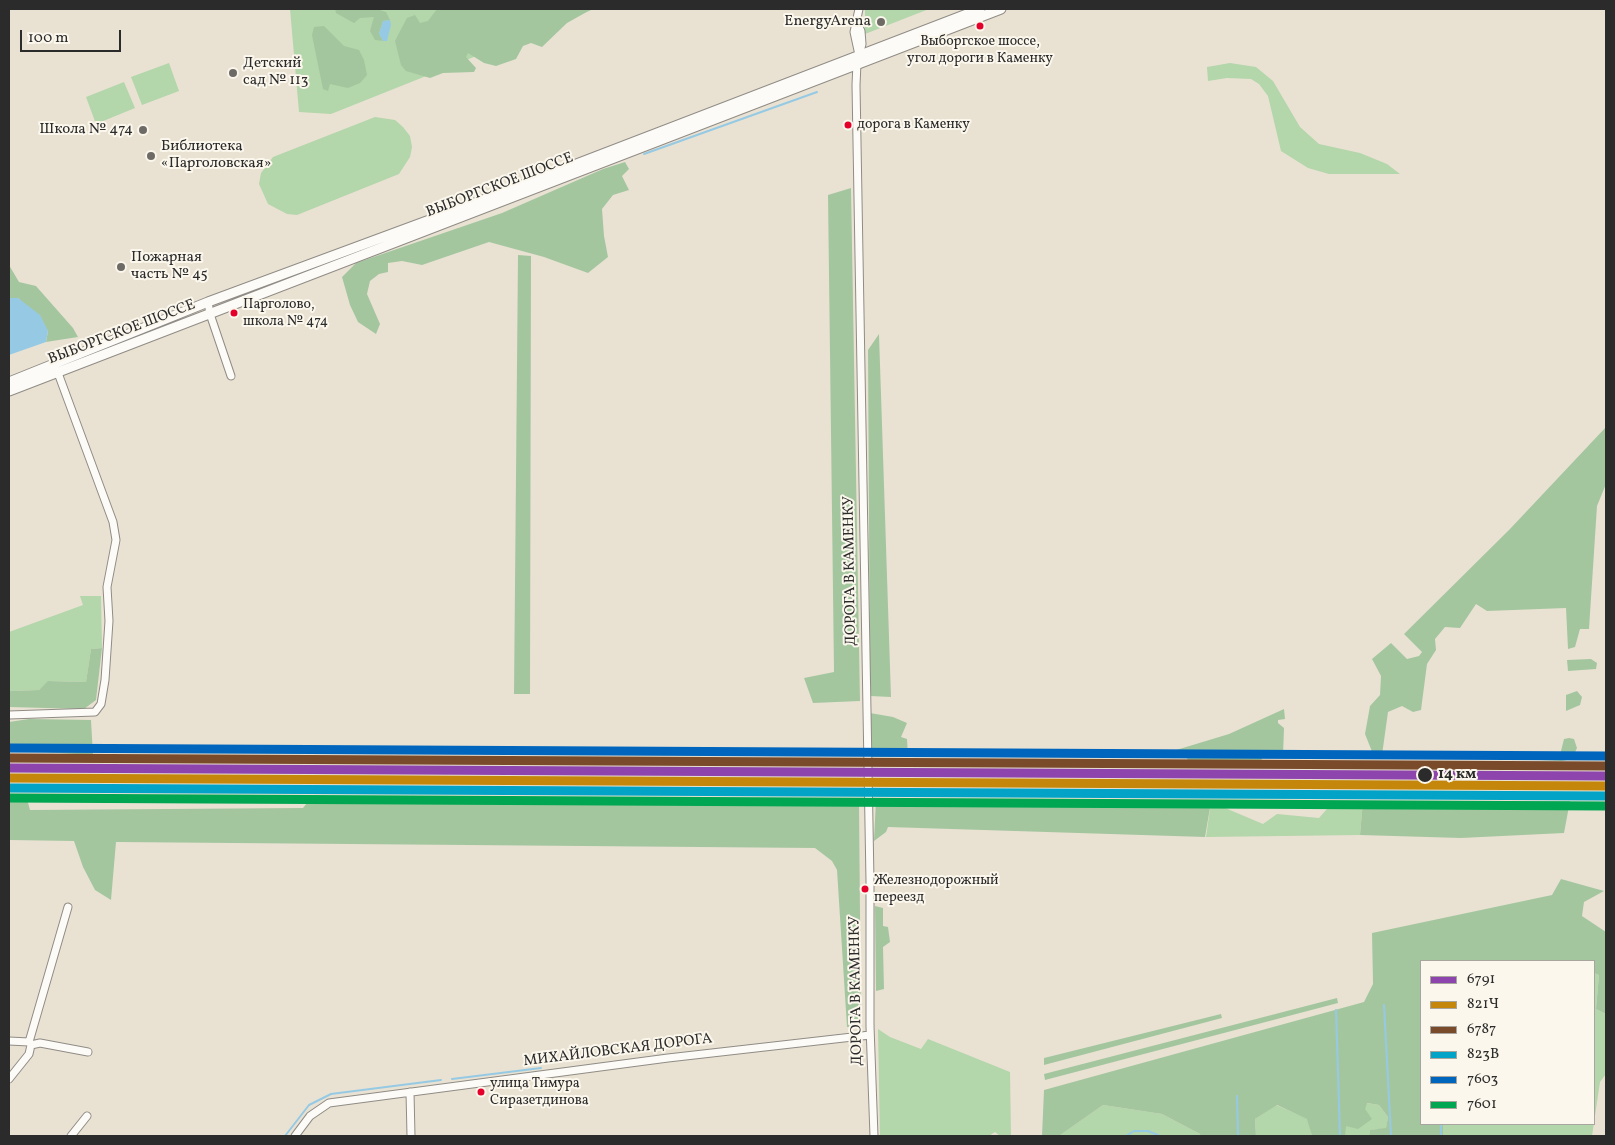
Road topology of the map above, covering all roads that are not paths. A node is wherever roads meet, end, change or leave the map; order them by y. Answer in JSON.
{"nodes":[{"id":1,"x":860,"y":9,"type":"edge"},
{"id":2,"x":980,"y":9,"type":"edge"},
{"id":3,"x":1001,"y":9,"type":"edge"},
{"id":4,"x":858,"y":59,"type":"junction"},
{"id":5,"x":208,"y":302,"type":"junction"},
{"id":6,"x":210,"y":314,"type":"junction"},
{"id":7,"x":58,"y":373,"type":"junction"},
{"id":8,"x":231,"y":376,"type":"dead end"},
{"id":9,"x":9,"y":382,"type":"edge"},
{"id":10,"x":9,"y":391,"type":"edge"},
{"id":11,"x":9,"y":715,"type":"edge"},
{"id":12,"x":68,"y":907,"type":"dead end"},
{"id":13,"x":870,"y":1035,"type":"junction"},
{"id":14,"x":9,"y":1041,"type":"edge"},
{"id":15,"x":30,"y":1044,"type":"junction"},
{"id":16,"x":88,"y":1052,"type":"dead end"},
{"id":17,"x":9,"y":1079,"type":"edge"},
{"id":18,"x":410,"y":1092,"type":"junction"},
{"id":19,"x":87,"y":1116,"type":"dead end"},
{"id":20,"x":71,"y":1136,"type":"edge"},
{"id":21,"x":295,"y":1136,"type":"edge"},
{"id":22,"x":411,"y":1136,"type":"edge"},
{"id":23,"x":874,"y":1136,"type":"edge"}],
"edges":[{"from":1,"to":4,"type":"street","name":"ДОРОГА В КАМЕНКУ"},
{"from":2,"to":4,"type":"main road","name":"ВЫБОРГСКОЕ ШОССЕ"},
{"from":3,"to":4,"type":"main road","name":"ВЫБОРГСКОЕ ШОССЕ"},
{"from":4,"to":5,"type":"main road","name":"ВЫБОРГСКОЕ ШОССЕ"},
{"from":4,"to":6,"type":"main road","name":"ВЫБОРГСКОЕ ШОССЕ"},
{"from":4,"to":13,"type":"street","name":"ДОРОГА В КАМЕНКУ"},
{"from":5,"to":6,"type":"street"},
{"from":5,"to":9,"type":"main road","name":"ВЫБОРГСКОЕ ШОССЕ"},
{"from":6,"to":7,"type":"main road","name":"ВЫБОРГСКОЕ ШОССЕ"},
{"from":6,"to":8,"type":"street"},
{"from":7,"to":10,"type":"main road","name":"ВЫБОРГСКОЕ ШОССЕ"},
{"from":7,"to":11,"type":"street"},
{"from":12,"to":15,"type":"street"},
{"from":13,"to":18,"type":"street","name":"МИХАЙЛОВСКАЯ ДОРОГА"},
{"from":13,"to":23,"type":"street","name":"ДОРОГА В КАМЕНКУ"},
{"from":14,"to":15,"type":"street"},
{"from":15,"to":16,"type":"street"},
{"from":15,"to":17,"type":"street"},
{"from":18,"to":21,"type":"street","name":"МИХАЙЛОВСКАЯ ДОРОГА"},
{"from":18,"to":22,"type":"street"},
{"from":19,"to":20,"type":"street"}]}
